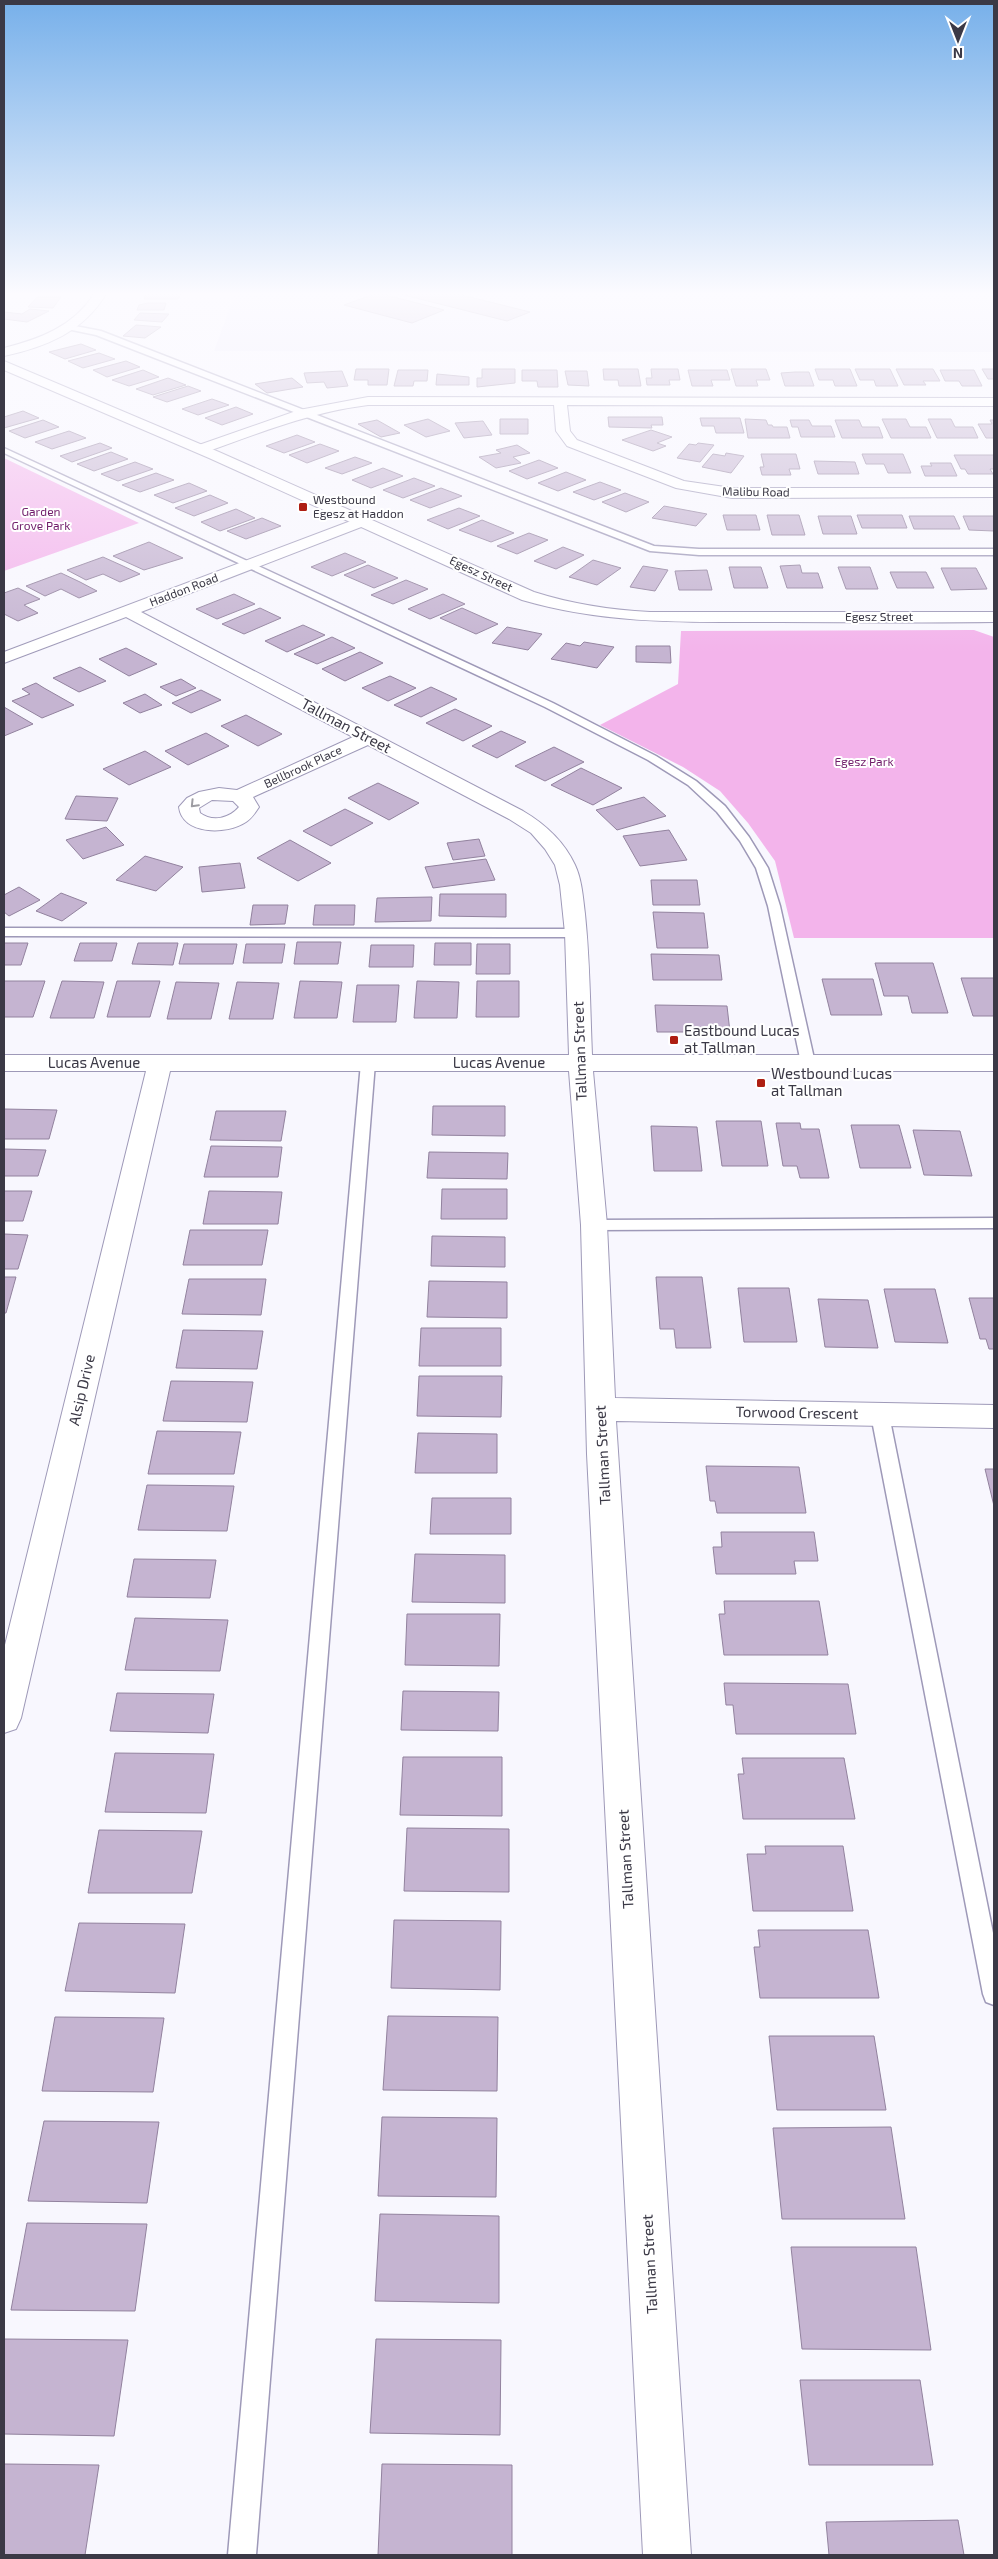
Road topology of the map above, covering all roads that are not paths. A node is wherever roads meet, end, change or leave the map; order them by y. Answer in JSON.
{"nodes":[{"id":1,"x":118,"y":413,"type":"edge"},
{"id":2,"x":562,"y":413,"type":"edge"},
{"id":3,"x":303,"y":414,"type":"joint"},
{"id":4,"x":201,"y":449,"type":"junction"},
{"id":5,"x":4,"y":450,"type":"edge"},
{"id":6,"x":994,"y":493,"type":"edge"},
{"id":7,"x":364,"y":521,"type":"junction"},
{"id":8,"x":994,"y":552,"type":"edge"},
{"id":9,"x":248,"y":565,"type":"junction"},
{"id":10,"x":127,"y":611,"type":"junction"},
{"id":11,"x":994,"y":617,"type":"edge"},
{"id":12,"x":4,"y":658,"type":"edge"},
{"id":13,"x":367,"y":738,"type":"junction"},
{"id":14,"x":239,"y":796,"type":"dead end"},
{"id":15,"x":4,"y":932,"type":"edge"},
{"id":16,"x":576,"y":933,"type":"junction"},
{"id":17,"x":581,"y":1062,"type":"junction"},
{"id":18,"x":4,"y":1063,"type":"edge"},
{"id":19,"x":160,"y":1063,"type":"junction"},
{"id":20,"x":368,"y":1063,"type":"junction"},
{"id":21,"x":808,"y":1063,"type":"junction"},
{"id":22,"x":994,"y":1063,"type":"edge"},
{"id":23,"x":994,"y":1224,"type":"edge"},
{"id":24,"x":594,"y":1225,"type":"junction"},
{"id":25,"x":600,"y":1408,"type":"junction"},
{"id":26,"x":880,"y":1415,"type":"junction"},
{"id":27,"x":994,"y":1416,"type":"edge"},
{"id":28,"x":4,"y":1718,"type":"edge"},
{"id":29,"x":994,"y":1994,"type":"edge"},
{"id":30,"x":242,"y":2555,"type":"edge"},
{"id":31,"x":668,"y":2555,"type":"edge"}],
"edges":[{"from":1,"to":4,"type":"street","name":"Egesz Street"},
{"from":2,"to":6,"type":"street","name":"Malibu Road"},
{"from":3,"to":4,"type":"street"},
{"from":3,"to":8,"type":"lane"},
{"from":4,"to":7,"type":"street","name":"Egesz Street"},
{"from":5,"to":9,"type":"lane"},
{"from":7,"to":9,"type":"street","name":"Haddon Road"},
{"from":7,"to":11,"type":"street","name":"Egesz Street"},
{"from":9,"to":10,"type":"street","name":"Haddon Road"},
{"from":9,"to":21,"type":"lane"},
{"from":10,"to":12,"type":"street","name":"Haddon Road"},
{"from":10,"to":13,"type":"street","name":"Tallman Street"},
{"from":13,"to":14,"type":"street","name":"Bellbrook Place"},
{"from":13,"to":16,"type":"street","name":"Tallman Street"},
{"from":15,"to":16,"type":"lane"},
{"from":16,"to":17,"type":"street","name":"Tallman Street"},
{"from":17,"to":20,"type":"street","name":"Lucas Avenue"},
{"from":17,"to":21,"type":"street","name":"Lucas Avenue"},
{"from":17,"to":24,"type":"street","name":"Tallman Street"},
{"from":18,"to":19,"type":"street","name":"Lucas Avenue"},
{"from":19,"to":20,"type":"street","name":"Lucas Avenue"},
{"from":19,"to":28,"type":"street","name":"Alsip Drive"},
{"from":20,"to":30,"type":"lane"},
{"from":21,"to":22,"type":"street","name":"Lucas Avenue"},
{"from":23,"to":24,"type":"lane"},
{"from":24,"to":25,"type":"street","name":"Tallman Street"},
{"from":25,"to":26,"type":"street","name":"Torwood Crescent"},
{"from":25,"to":31,"type":"street","name":"Tallman Street"},
{"from":26,"to":27,"type":"street","name":"Torwood Crescent"},
{"from":26,"to":29,"type":"lane"}]}
